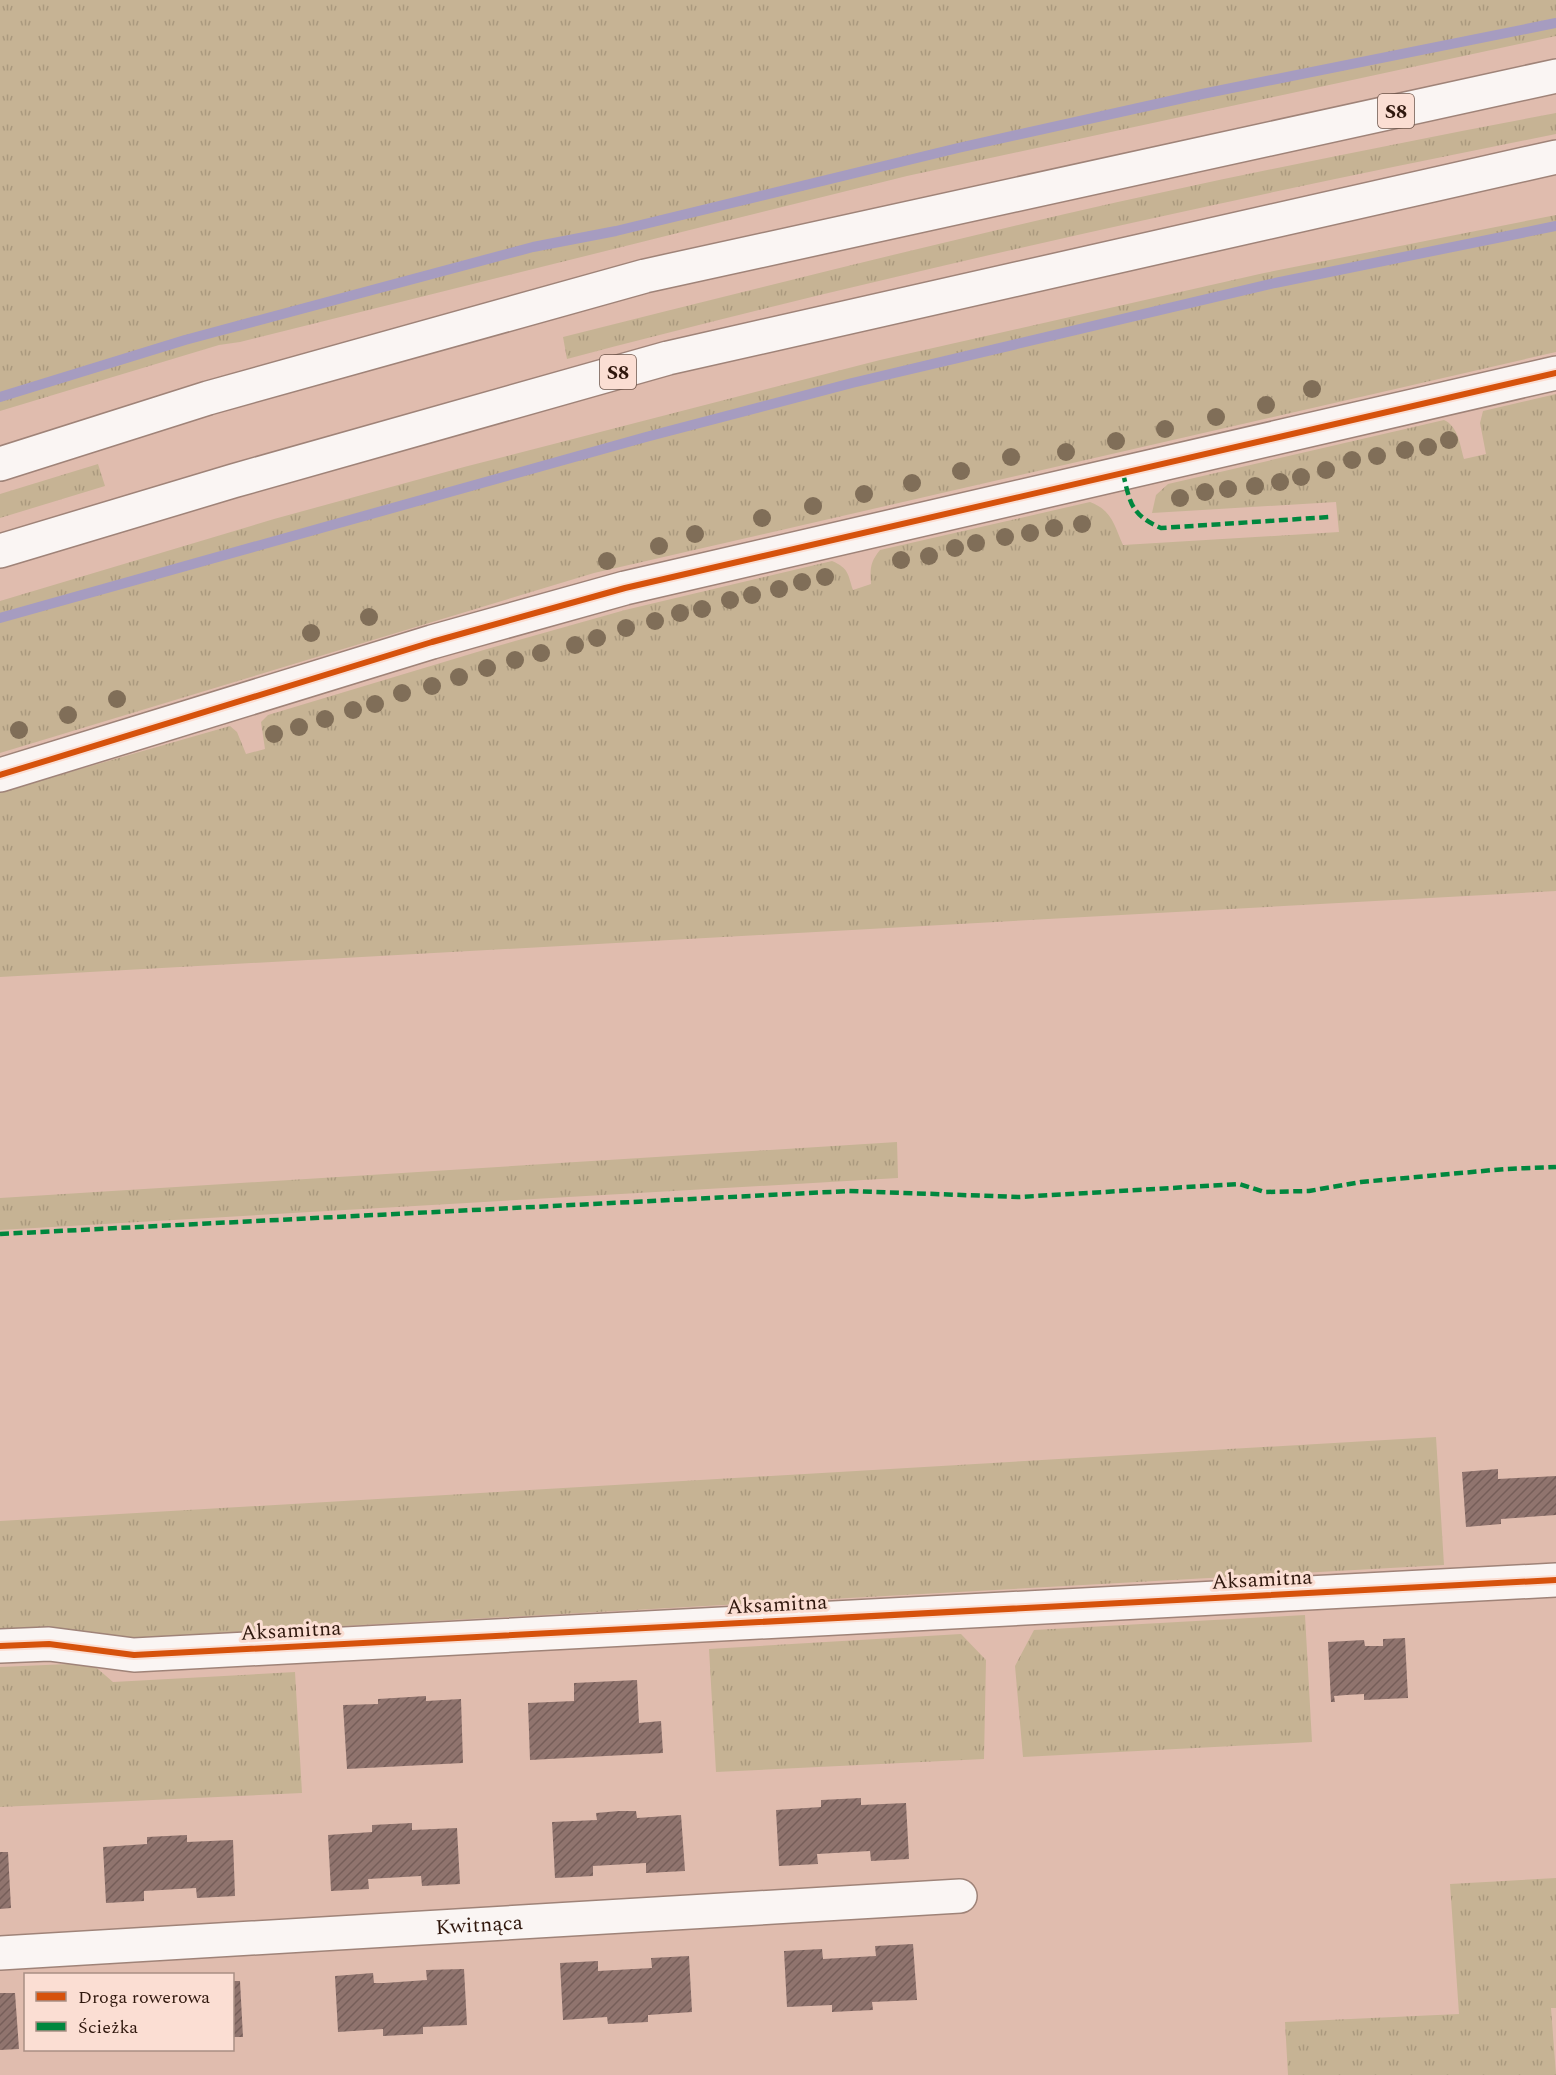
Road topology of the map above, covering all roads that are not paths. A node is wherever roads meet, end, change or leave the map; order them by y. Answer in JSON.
{"nodes":[{"id":1,"x":1556,"y":76,"type":"edge"},
{"id":2,"x":1556,"y":157,"type":"edge"},
{"id":3,"x":1556,"y":373,"type":"edge"},
{"id":4,"x":0,"y":464,"type":"edge"},
{"id":5,"x":0,"y":551,"type":"edge"},
{"id":6,"x":0,"y":775,"type":"edge"},
{"id":7,"x":1556,"y":1580,"type":"edge"},
{"id":8,"x":0,"y":1646,"type":"edge"},
{"id":9,"x":960,"y":1896,"type":"dead end"},
{"id":10,"x":0,"y":1953,"type":"edge"}],
"edges":[{"from":1,"to":4,"type":"main road","number":"S8"},
{"from":2,"to":5,"type":"main road","number":"S8"},
{"from":3,"to":6,"type":"main road"},
{"from":7,"to":8,"type":"main road","name":"Aksamitna"},
{"from":9,"to":10,"type":"main road","name":"Kwitnąca"}]}
